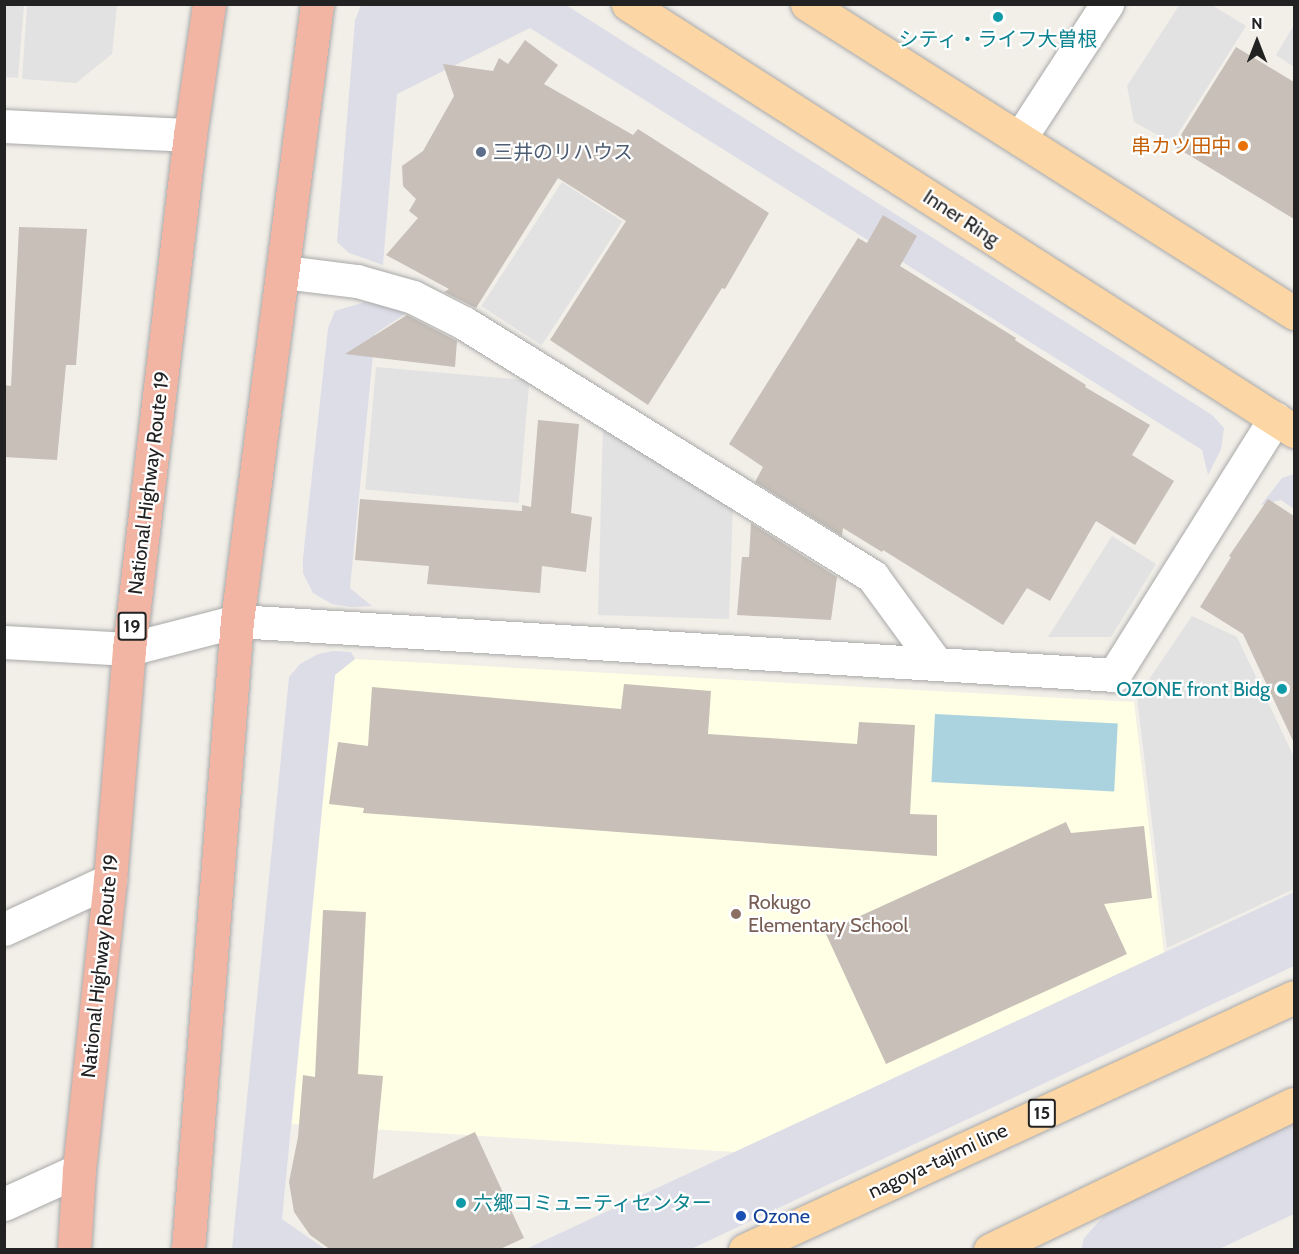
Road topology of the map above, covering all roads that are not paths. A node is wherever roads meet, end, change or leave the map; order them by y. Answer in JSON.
{"nodes":[{"id":1,"x":209,"y":4,"type":"edge"},
{"id":2,"x":317,"y":4,"type":"edge"},
{"id":3,"x":628,"y":4,"type":"edge"},
{"id":4,"x":807,"y":4,"type":"edge"},
{"id":5,"x":1107,"y":4,"type":"edge"},
{"id":6,"x":4,"y":126,"type":"edge"},
{"id":7,"x":190,"y":135,"type":"junction"},
{"id":8,"x":1020,"y":138,"type":"junction"},
{"id":9,"x":284,"y":272,"type":"junction"},
{"id":10,"x":1294,"y":313,"type":"edge"},
{"id":11,"x":1285,"y":425,"type":"edge"},
{"id":12,"x":237,"y":621,"type":"junction"},
{"id":13,"x":4,"y":642,"type":"edge"},
{"id":14,"x":129,"y":649,"type":"junction"},
{"id":15,"x":936,"y":663,"type":"junction"},
{"id":16,"x":110,"y":880,"type":"junction"},
{"id":17,"x":4,"y":929,"type":"edge"},
{"id":18,"x":1294,"y":997,"type":"edge"},
{"id":19,"x":1294,"y":1104,"type":"edge"},
{"id":20,"x":79,"y":1170,"type":"junction"},
{"id":21,"x":4,"y":1204,"type":"edge"},
{"id":22,"x":74,"y":1250,"type":"edge"},
{"id":23,"x":188,"y":1250,"type":"edge"},
{"id":24,"x":745,"y":1250,"type":"edge"},
{"id":25,"x":990,"y":1250,"type":"edge"}],
"edges":[{"from":1,"to":7,"type":"highway","name":"National Highway Route 19","number":"19"},
{"from":2,"to":9,"type":"highway"},
{"from":3,"to":11,"type":"main road","name":"Inner Ring"},
{"from":4,"to":8,"type":"main road"},
{"from":5,"to":8,"type":"street"},
{"from":6,"to":7,"type":"street"},
{"from":7,"to":14,"type":"highway","name":"National Highway Route 19","number":"19"},
{"from":8,"to":10,"type":"main road"},
{"from":9,"to":12,"type":"highway"},
{"from":9,"to":15,"type":"street"},
{"from":11,"to":15,"type":"street"},
{"from":12,"to":14,"type":"street"},
{"from":12,"to":15,"type":"street"},
{"from":12,"to":23,"type":"highway"},
{"from":13,"to":14,"type":"street"},
{"from":14,"to":16,"type":"highway","name":"National Highway Route 19","number":"19"},
{"from":16,"to":17,"type":"street"},
{"from":16,"to":20,"type":"highway","name":"National Highway Route 19","number":"19"},
{"from":18,"to":24,"type":"main road","name":"nagoya-tajimi line","number":"15"},
{"from":19,"to":25,"type":"main road"},
{"from":20,"to":21,"type":"street"},
{"from":20,"to":22,"type":"highway","name":"National Highway Route 19","number":"19"}]}
